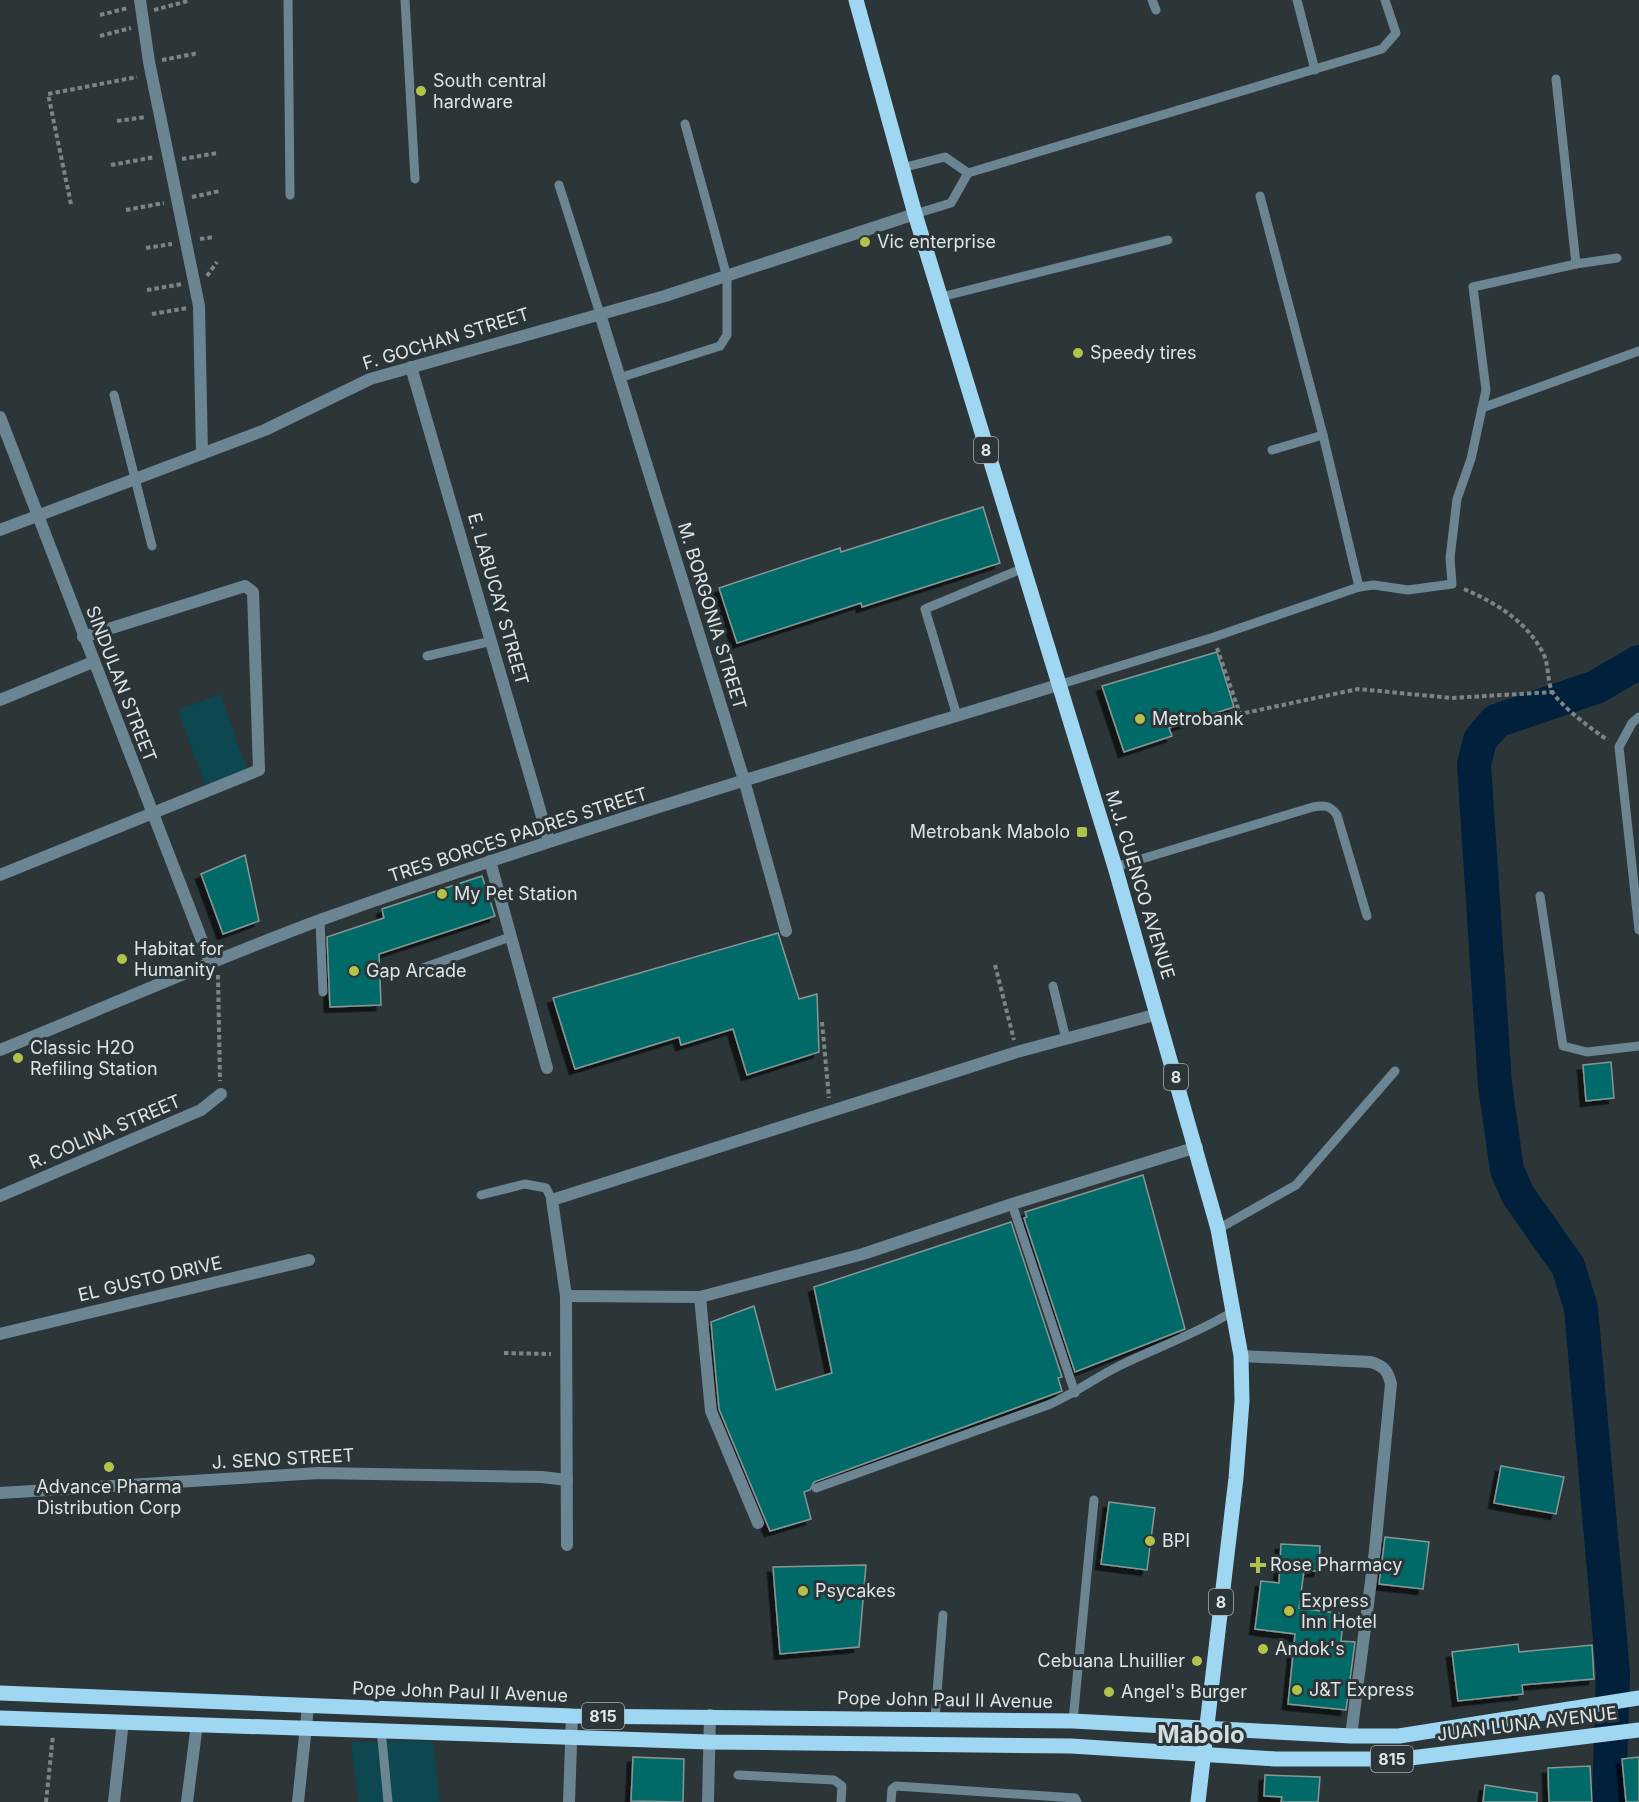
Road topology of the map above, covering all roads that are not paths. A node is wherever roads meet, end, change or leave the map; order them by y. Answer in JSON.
{"nodes":[{"id":1,"x":288,"y":0,"type":"edge"},
{"id":2,"x":405,"y":0,"type":"edge"},
{"id":3,"x":856,"y":0,"type":"edge"},
{"id":4,"x":1152,"y":0,"type":"edge"},
{"id":5,"x":1297,"y":0,"type":"edge"},
{"id":6,"x":1385,"y":0,"type":"edge"},
{"id":7,"x":1155,"y":10,"type":"dead end"},
{"id":8,"x":141,"y":11,"type":"edge"},
{"id":9,"x":1315,"y":70,"type":"junction"},
{"id":10,"x":1556,"y":79,"type":"dead end"},
{"id":11,"x":685,"y":124,"type":"dead end"},
{"id":12,"x":902,"y":168,"type":"junction"},
{"id":13,"x":968,"y":173,"type":"junction"},
{"id":14,"x":415,"y":179,"type":"dead end"},
{"id":15,"x":559,"y":185,"type":"dead end"},
{"id":16,"x":290,"y":195,"type":"dead end"},
{"id":17,"x":1260,"y":196,"type":"dead end"},
{"id":18,"x":915,"y":214,"type":"junction"},
{"id":19,"x":1168,"y":240,"type":"dead end"},
{"id":20,"x":1617,"y":258,"type":"dead end"},
{"id":21,"x":1576,"y":264,"type":"junction"},
{"id":22,"x":727,"y":277,"type":"junction"},
{"id":23,"x":941,"y":297,"type":"junction"},
{"id":24,"x":600,"y":314,"type":"junction"},
{"id":25,"x":1639,"y":351,"type":"edge"},
{"id":26,"x":411,"y":367,"type":"junction"},
{"id":27,"x":619,"y":378,"type":"junction"},
{"id":28,"x":114,"y":395,"type":"dead end"},
{"id":29,"x":1482,"y":408,"type":"junction"},
{"id":30,"x":0,"y":417,"type":"edge"},
{"id":31,"x":1323,"y":435,"type":"junction"},
{"id":32,"x":1272,"y":450,"type":"dead end"},
{"id":33,"x":202,"y":454,"type":"junction"},
{"id":34,"x":135,"y":477,"type":"junction"},
{"id":35,"x":36,"y":516,"type":"junction"},
{"id":36,"x":0,"y":530,"type":"edge"},
{"id":37,"x":152,"y":546,"type":"dead end"},
{"id":38,"x":1024,"y":568,"type":"junction"},
{"id":39,"x":1359,"y":587,"type":"junction"},
{"id":40,"x":83,"y":637,"type":"junction"},
{"id":41,"x":492,"y":641,"type":"junction"},
{"id":42,"x":427,"y":656,"type":"dead end"},
{"id":43,"x":93,"y":662,"type":"junction"},
{"id":44,"x":1058,"y":685,"type":"junction"},
{"id":45,"x":0,"y":700,"type":"edge"},
{"id":46,"x":957,"y":716,"type":"junction"},
{"id":47,"x":1639,"y":717,"type":"edge"},
{"id":48,"x":744,"y":780,"type":"junction"},
{"id":49,"x":153,"y":814,"type":"junction"},
{"id":50,"x":549,"y":841,"type":"junction"},
{"id":51,"x":490,"y":861,"type":"junction"},
{"id":52,"x":1115,"y":867,"type":"junction"},
{"id":53,"x":0,"y":875,"type":"edge"},
{"id":54,"x":1540,"y":896,"type":"dead end"},
{"id":55,"x":1367,"y":916,"type":"dead end"},
{"id":56,"x":320,"y":921,"type":"junction"},
{"id":57,"x":1639,"y":930,"type":"edge"},
{"id":58,"x":786,"y":931,"type":"dead end"},
{"id":59,"x":510,"y":937,"type":"junction"},
{"id":60,"x":211,"y":964,"type":"junction"},
{"id":61,"x":420,"y":969,"type":"dead end"},
{"id":62,"x":1053,"y":986,"type":"dead end"},
{"id":63,"x":322,"y":992,"type":"dead end"},
{"id":64,"x":1158,"y":1014,"type":"junction"},
{"id":65,"x":1066,"y":1039,"type":"junction"},
{"id":66,"x":1639,"y":1046,"type":"edge"},
{"id":67,"x":0,"y":1050,"type":"edge"},
{"id":68,"x":548,"y":1068,"type":"dead end"},
{"id":69,"x":1395,"y":1071,"type":"dead end"},
{"id":70,"x":220,"y":1094,"type":"road end"},
{"id":71,"x":1197,"y":1147,"type":"junction"},
{"id":72,"x":481,"y":1194,"type":"dead end"},
{"id":73,"x":0,"y":1196,"type":"edge"},
{"id":74,"x":552,"y":1200,"type":"junction"},
{"id":75,"x":1012,"y":1204,"type":"junction"},
{"id":76,"x":1218,"y":1229,"type":"junction"},
{"id":77,"x":309,"y":1260,"type":"dead end"},
{"id":78,"x":566,"y":1296,"type":"junction"},
{"id":79,"x":700,"y":1297,"type":"junction"},
{"id":80,"x":1234,"y":1311,"type":"junction"},
{"id":81,"x":0,"y":1334,"type":"edge"},
{"id":82,"x":1241,"y":1356,"type":"junction"},
{"id":83,"x":1075,"y":1393,"type":"junction"},
{"id":84,"x":567,"y":1480,"type":"junction"},
{"id":85,"x":816,"y":1488,"type":"dead end"},
{"id":86,"x":0,"y":1493,"type":"edge"},
{"id":87,"x":1094,"y":1500,"type":"dead end"},
{"id":88,"x":758,"y":1523,"type":"dead end"},
{"id":89,"x":567,"y":1545,"type":"dead end"},
{"id":90,"x":943,"y":1615,"type":"dead end"},
{"id":91,"x":0,"y":1693,"type":"edge"},
{"id":92,"x":1639,"y":1698,"type":"edge"},
{"id":93,"x":308,"y":1707,"type":"junction"},
{"id":94,"x":710,"y":1715,"type":"junction"},
{"id":95,"x":572,"y":1716,"type":"junction"},
{"id":96,"x":0,"y":1718,"type":"edge"},
{"id":97,"x":934,"y":1719,"type":"junction"},
{"id":98,"x":123,"y":1721,"type":"junction"},
{"id":99,"x":1073,"y":1721,"type":"junction"},
{"id":100,"x":197,"y":1724,"type":"junction"},
{"id":101,"x":307,"y":1726,"type":"junction"},
{"id":102,"x":1206,"y":1727,"type":"junction"},
{"id":103,"x":381,"y":1729,"type":"junction"},
{"id":104,"x":1639,"y":1730,"type":"edge"},
{"id":105,"x":1351,"y":1736,"type":"junction"},
{"id":106,"x":572,"y":1737,"type":"junction"},
{"id":107,"x":709,"y":1742,"type":"junction"},
{"id":108,"x":1203,"y":1752,"type":"junction"},
{"id":109,"x":738,"y":1774,"type":"dead end"},
{"id":110,"x":114,"y":1802,"type":"edge"},
{"id":111,"x":187,"y":1802,"type":"edge"},
{"id":112,"x":298,"y":1802,"type":"edge"},
{"id":113,"x":388,"y":1802,"type":"edge"},
{"id":114,"x":568,"y":1802,"type":"edge"},
{"id":115,"x":708,"y":1802,"type":"edge"},
{"id":116,"x":842,"y":1802,"type":"edge"},
{"id":117,"x":891,"y":1802,"type":"edge"},
{"id":118,"x":1077,"y":1802,"type":"edge"},
{"id":119,"x":1198,"y":1802,"type":"edge"}],
"edges":[{"from":1,"to":16,"type":"lane"},
{"from":2,"to":14,"type":"lane"},
{"from":3,"to":12,"type":"main road","name":"M.J. CUENCO AVENUE","number":"8"},
{"from":4,"to":7,"type":"lane"},
{"from":5,"to":9,"type":"lane"},
{"from":6,"to":9,"type":"lane"},
{"from":8,"to":33,"type":"street"},
{"from":9,"to":13,"type":"lane"},
{"from":10,"to":21,"type":"lane"},
{"from":11,"to":22,"type":"lane"},
{"from":12,"to":13,"type":"lane"},
{"from":12,"to":18,"type":"main road","name":"M.J. CUENCO AVENUE","number":"8"},
{"from":13,"to":18,"type":"lane"},
{"from":15,"to":24,"type":"lane"},
{"from":17,"to":31,"type":"lane"},
{"from":18,"to":22,"type":"street","name":"F. GOCHAN STREET"},
{"from":18,"to":23,"type":"main road","name":"M.J. CUENCO AVENUE","number":"8"},
{"from":19,"to":23,"type":"lane"},
{"from":20,"to":21,"type":"lane"},
{"from":21,"to":29,"type":"lane"},
{"from":22,"to":24,"type":"street","name":"F. GOCHAN STREET"},
{"from":22,"to":27,"type":"lane"},
{"from":23,"to":38,"type":"main road","name":"M.J. CUENCO AVENUE","number":"8"},
{"from":24,"to":26,"type":"street","name":"F. GOCHAN STREET"},
{"from":24,"to":27,"type":"street","name":"M. BORGONIA STREET"},
{"from":25,"to":29,"type":"lane"},
{"from":26,"to":33,"type":"street","name":"F. GOCHAN STREET"},
{"from":26,"to":41,"type":"street","name":"E. LABUCAY STREET"},
{"from":27,"to":48,"type":"street","name":"M. BORGONIA STREET"},
{"from":28,"to":34,"type":"lane"},
{"from":29,"to":39,"type":"lane"},
{"from":30,"to":35,"type":"street","name":"SINDULAN STREET"},
{"from":31,"to":32,"type":"lane"},
{"from":31,"to":39,"type":"lane"},
{"from":33,"to":34,"type":"street","name":"F. GOCHAN STREET"},
{"from":34,"to":35,"type":"street","name":"F. GOCHAN STREET"},
{"from":34,"to":37,"type":"lane"},
{"from":35,"to":36,"type":"street","name":"F. GOCHAN STREET"},
{"from":35,"to":40,"type":"street","name":"SINDULAN STREET"},
{"from":38,"to":44,"type":"main road","name":"M.J. CUENCO AVENUE","number":"8"},
{"from":38,"to":46,"type":"lane"},
{"from":39,"to":44,"type":"lane"},
{"from":40,"to":43,"type":"street","name":"SINDULAN STREET"},
{"from":40,"to":49,"type":"street"},
{"from":41,"to":42,"type":"lane"},
{"from":41,"to":50,"type":"street","name":"E. LABUCAY STREET"},
{"from":43,"to":45,"type":"street"},
{"from":43,"to":49,"type":"street","name":"SINDULAN STREET"},
{"from":44,"to":46,"type":"street","name":"TRES BORCES PADRES STREET"},
{"from":44,"to":52,"type":"main road","name":"M.J. CUENCO AVENUE","number":"8"},
{"from":46,"to":48,"type":"street","name":"TRES BORCES PADRES STREET"},
{"from":47,"to":57,"type":"lane"},
{"from":48,"to":50,"type":"street","name":"TRES BORCES PADRES STREET"},
{"from":48,"to":58,"type":"street","name":"M. BORGONIA STREET"},
{"from":49,"to":53,"type":"street"},
{"from":49,"to":60,"type":"street","name":"SINDULAN STREET"},
{"from":50,"to":51,"type":"street","name":"TRES BORCES PADRES STREET"},
{"from":51,"to":56,"type":"street","name":"TRES BORCES PADRES STREET"},
{"from":51,"to":59,"type":"street"},
{"from":52,"to":55,"type":"lane"},
{"from":52,"to":64,"type":"main road","name":"M.J. CUENCO AVENUE","number":"8"},
{"from":54,"to":66,"type":"lane"},
{"from":56,"to":60,"type":"street","name":"TRES BORCES PADRES STREET"},
{"from":56,"to":63,"type":"lane"},
{"from":59,"to":61,"type":"lane"},
{"from":59,"to":68,"type":"street"},
{"from":60,"to":67,"type":"street","name":"TRES BORCES PADRES STREET"},
{"from":62,"to":65,"type":"lane"},
{"from":64,"to":65,"type":"street"},
{"from":64,"to":71,"type":"main road","name":"M.J. CUENCO AVENUE","number":"8"},
{"from":65,"to":74,"type":"street"},
{"from":69,"to":76,"type":"lane"},
{"from":70,"to":73,"type":"street","name":"R. COLINA STREET"},
{"from":71,"to":75,"type":"street"},
{"from":71,"to":76,"type":"main road","name":"M.J. CUENCO AVENUE","number":"8"},
{"from":72,"to":74,"type":"lane"},
{"from":74,"to":78,"type":"street"},
{"from":75,"to":79,"type":"street"},
{"from":75,"to":83,"type":"lane"},
{"from":76,"to":80,"type":"main road","name":"M.J. CUENCO AVENUE","number":"8"},
{"from":77,"to":81,"type":"street","name":"EL GUSTO DRIVE"},
{"from":78,"to":79,"type":"street"},
{"from":78,"to":84,"type":"street"},
{"from":79,"to":88,"type":"street"},
{"from":80,"to":82,"type":"main road","name":"M.J. CUENCO AVENUE","number":"8"},
{"from":80,"to":83,"type":"lane"},
{"from":82,"to":102,"type":"main road","name":"M.J. CUENCO AVENUE","number":"8"},
{"from":82,"to":105,"type":"street"},
{"from":83,"to":85,"type":"lane"},
{"from":84,"to":86,"type":"street","name":"J. SENO STREET"},
{"from":84,"to":89,"type":"street"},
{"from":87,"to":99,"type":"lane"},
{"from":90,"to":97,"type":"lane"},
{"from":91,"to":93,"type":"main road","name":"Pope John Paul Ⅱ Avenue","number":"815"},
{"from":92,"to":105,"type":"main road","name":"JUAN LUNA AVENUE","number":"815"},
{"from":93,"to":95,"type":"main road","name":"Pope John Paul Ⅱ Avenue","number":"815"},
{"from":93,"to":101,"type":"street"},
{"from":94,"to":95,"type":"main road","name":"Pope John Paul Ⅱ Avenue","number":"815"},
{"from":94,"to":97,"type":"main road","name":"Pope John Paul Ⅱ Avenue","number":"815"},
{"from":94,"to":107,"type":"street"},
{"from":95,"to":106,"type":"street"},
{"from":96,"to":98,"type":"main road","number":"815"},
{"from":97,"to":99,"type":"main road","name":"Pope John Paul Ⅱ Avenue","number":"815"},
{"from":98,"to":100,"type":"main road","number":"815"},
{"from":98,"to":110,"type":"street"},
{"from":99,"to":102,"type":"main road","name":"Pope John Paul Ⅱ Avenue","number":"815"},
{"from":100,"to":101,"type":"main road","number":"815"},
{"from":100,"to":111,"type":"street"},
{"from":101,"to":103,"type":"main road","number":"815"},
{"from":101,"to":112,"type":"street"},
{"from":102,"to":105,"type":"main road","name":"JUAN LUNA AVENUE","number":"815"},
{"from":102,"to":108,"type":"main road","name":"M.J. CUENCO AVENUE","number":"8"},
{"from":103,"to":106,"type":"main road","number":"815"},
{"from":103,"to":113,"type":"lane"},
{"from":104,"to":108,"type":"main road","name":"JUAN LUNA AVENUE","number":"815"},
{"from":106,"to":107,"type":"main road","number":"815"},
{"from":106,"to":114,"type":"street"},
{"from":107,"to":108,"type":"main road","number":"815"},
{"from":107,"to":115,"type":"street"},
{"from":108,"to":119,"type":"main road","name":"M.J. CUENCO AVENUE","number":"8"},
{"from":109,"to":116,"type":"lane"},
{"from":117,"to":118,"type":"lane"}]}
